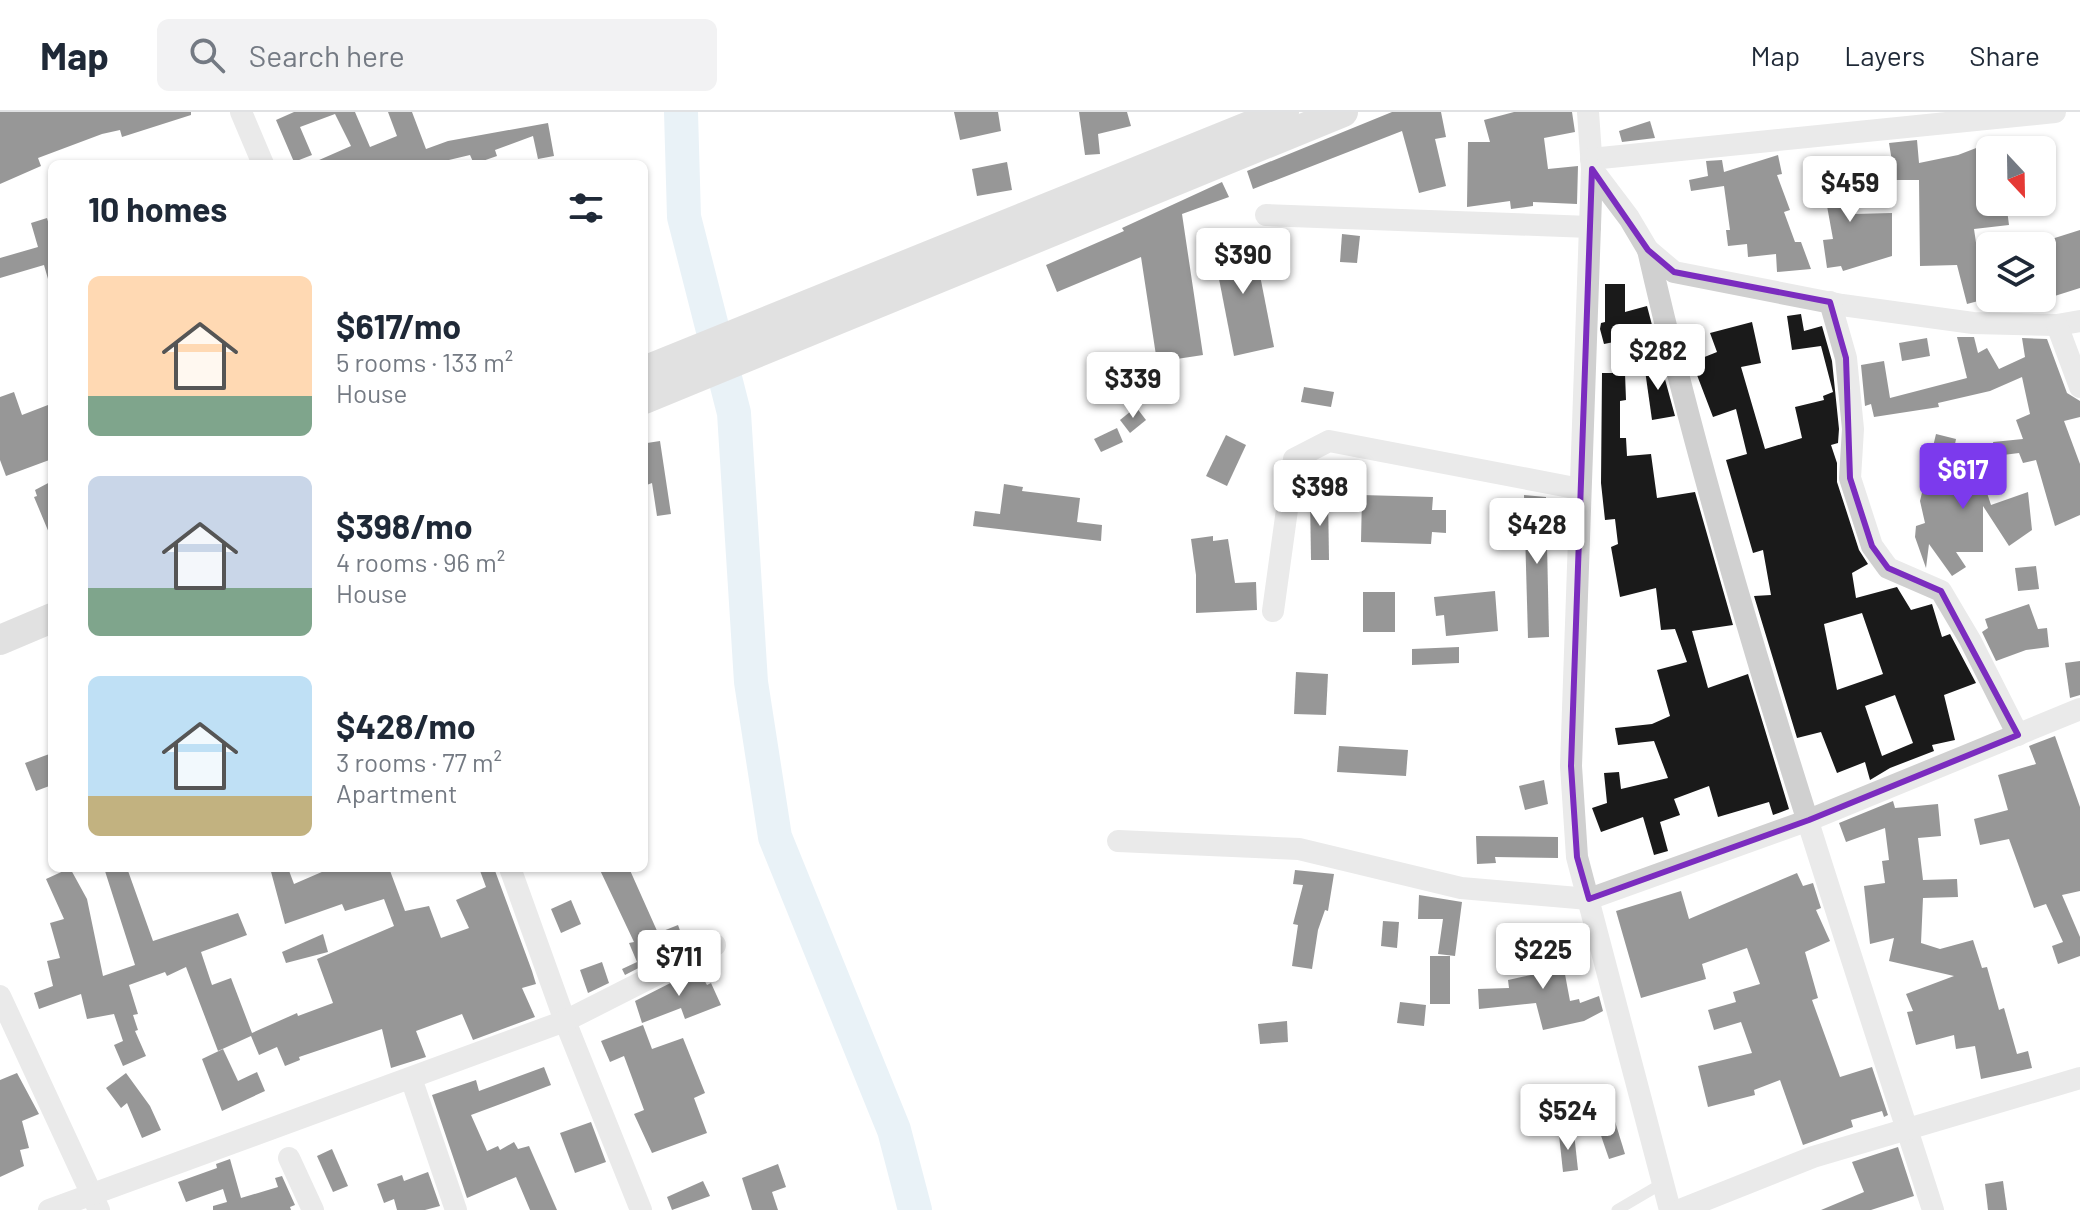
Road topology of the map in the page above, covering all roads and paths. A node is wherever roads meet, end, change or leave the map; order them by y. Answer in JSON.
{"nodes":[{"id":1,"x":241,"y":112,"type":"edge"},
{"id":2,"x":1284,"y":112,"type":"edge"},
{"id":3,"x":1343,"y":112,"type":"edge"},
{"id":4,"x":1588,"y":112,"type":"edge"},
{"id":5,"x":2055,"y":112,"type":"edge"},
{"id":6,"x":1239,"y":121,"type":"edge"},
{"id":7,"x":261,"y":160,"type":"edge"},
{"id":8,"x":1592,"y":164,"type":"junction"},
{"id":9,"x":1266,"y":215,"type":"dead end"},
{"id":10,"x":1590,"y":227,"type":"junction"},
{"id":11,"x":1648,"y":250,"type":"junction"},
{"id":12,"x":1830,"y":302,"type":"junction"},
{"id":13,"x":840,"y":305,"type":"junction"},
{"id":14,"x":2080,"y":321,"type":"edge"},
{"id":15,"x":2057,"y":325,"type":"junction"},
{"id":16,"x":652,"y":381,"type":"edge"},
{"id":17,"x":2080,"y":387,"type":"edge"},
{"id":18,"x":1580,"y":489,"type":"junction"},
{"id":19,"x":1273,"y":611,"type":"dead end"},
{"id":20,"x":48,"y":620,"type":"edge"},
{"id":21,"x":0,"y":640,"type":"edge"},
{"id":22,"x":48,"y":640,"type":"edge"},
{"id":23,"x":0,"y":659,"type":"edge"},
{"id":24,"x":2080,"y":709,"type":"edge"},
{"id":25,"x":2018,"y":735,"type":"junction"},
{"id":26,"x":1809,"y":820,"type":"junction"},
{"id":27,"x":1118,"y":841,"type":"dead end"},
{"id":28,"x":511,"y":872,"type":"edge"},
{"id":29,"x":1589,"y":899,"type":"junction"},
{"id":30,"x":715,"y":945,"type":"dead end"},
{"id":31,"x":0,"y":996,"type":"edge"},
{"id":32,"x":565,"y":1021,"type":"junction"},
{"id":33,"x":411,"y":1078,"type":"junction"},
{"id":34,"x":2080,"y":1078,"type":"edge"},
{"id":35,"x":1907,"y":1128,"type":"junction"},
{"id":36,"x":289,"y":1158,"type":"dead end"},
{"id":37,"x":1663,"y":1183,"type":"junction"},
{"id":38,"x":96,"y":1201,"type":"edge"},
{"id":39,"x":49,"y":1210,"type":"edge"},
{"id":40,"x":313,"y":1210,"type":"edge"},
{"id":41,"x":456,"y":1210,"type":"edge"},
{"id":42,"x":641,"y":1210,"type":"edge"},
{"id":43,"x":1617,"y":1210,"type":"edge"},
{"id":44,"x":1670,"y":1210,"type":"edge"},
{"id":45,"x":1680,"y":1210,"type":"edge"},
{"id":46,"x":1933,"y":1210,"type":"edge"}],
"edges":[{"from":1,"to":7,"type":"street"},
{"from":2,"to":6,"type":"main road"},
{"from":3,"to":13,"type":"main road"},
{"from":4,"to":8,"type":"street"},
{"from":5,"to":8,"type":"street"},
{"from":6,"to":13,"type":"main road"},
{"from":8,"to":10,"type":"street"},
{"from":8,"to":11,"type":"street"},
{"from":9,"to":10,"type":"street"},
{"from":10,"to":18,"type":"street"},
{"from":11,"to":12,"type":"street"},
{"from":11,"to":26,"type":"street"},
{"from":12,"to":15,"type":"street"},
{"from":12,"to":25,"type":"street"},
{"from":13,"to":16,"type":"main road"},
{"from":14,"to":15,"type":"street"},
{"from":15,"to":17,"type":"street"},
{"from":18,"to":19,"type":"street"},
{"from":18,"to":29,"type":"street"},
{"from":20,"to":21,"type":"main road"},
{"from":22,"to":23,"type":"main road"},
{"from":24,"to":25,"type":"street"},
{"from":25,"to":26,"type":"street"},
{"from":26,"to":29,"type":"street"},
{"from":26,"to":35,"type":"street"},
{"from":27,"to":29,"type":"street"},
{"from":28,"to":32,"type":"street"},
{"from":29,"to":37,"type":"street"},
{"from":30,"to":32,"type":"street"},
{"from":31,"to":38,"type":"street"},
{"from":32,"to":33,"type":"street"},
{"from":32,"to":42,"type":"street"},
{"from":33,"to":38,"type":"street"},
{"from":33,"to":41,"type":"street"},
{"from":34,"to":35,"type":"street"},
{"from":35,"to":45,"type":"street"},
{"from":35,"to":46,"type":"street"},
{"from":36,"to":40,"type":"street"},
{"from":37,"to":43,"type":"lane"},
{"from":37,"to":44,"type":"street"},
{"from":38,"to":39,"type":"street"}]}
